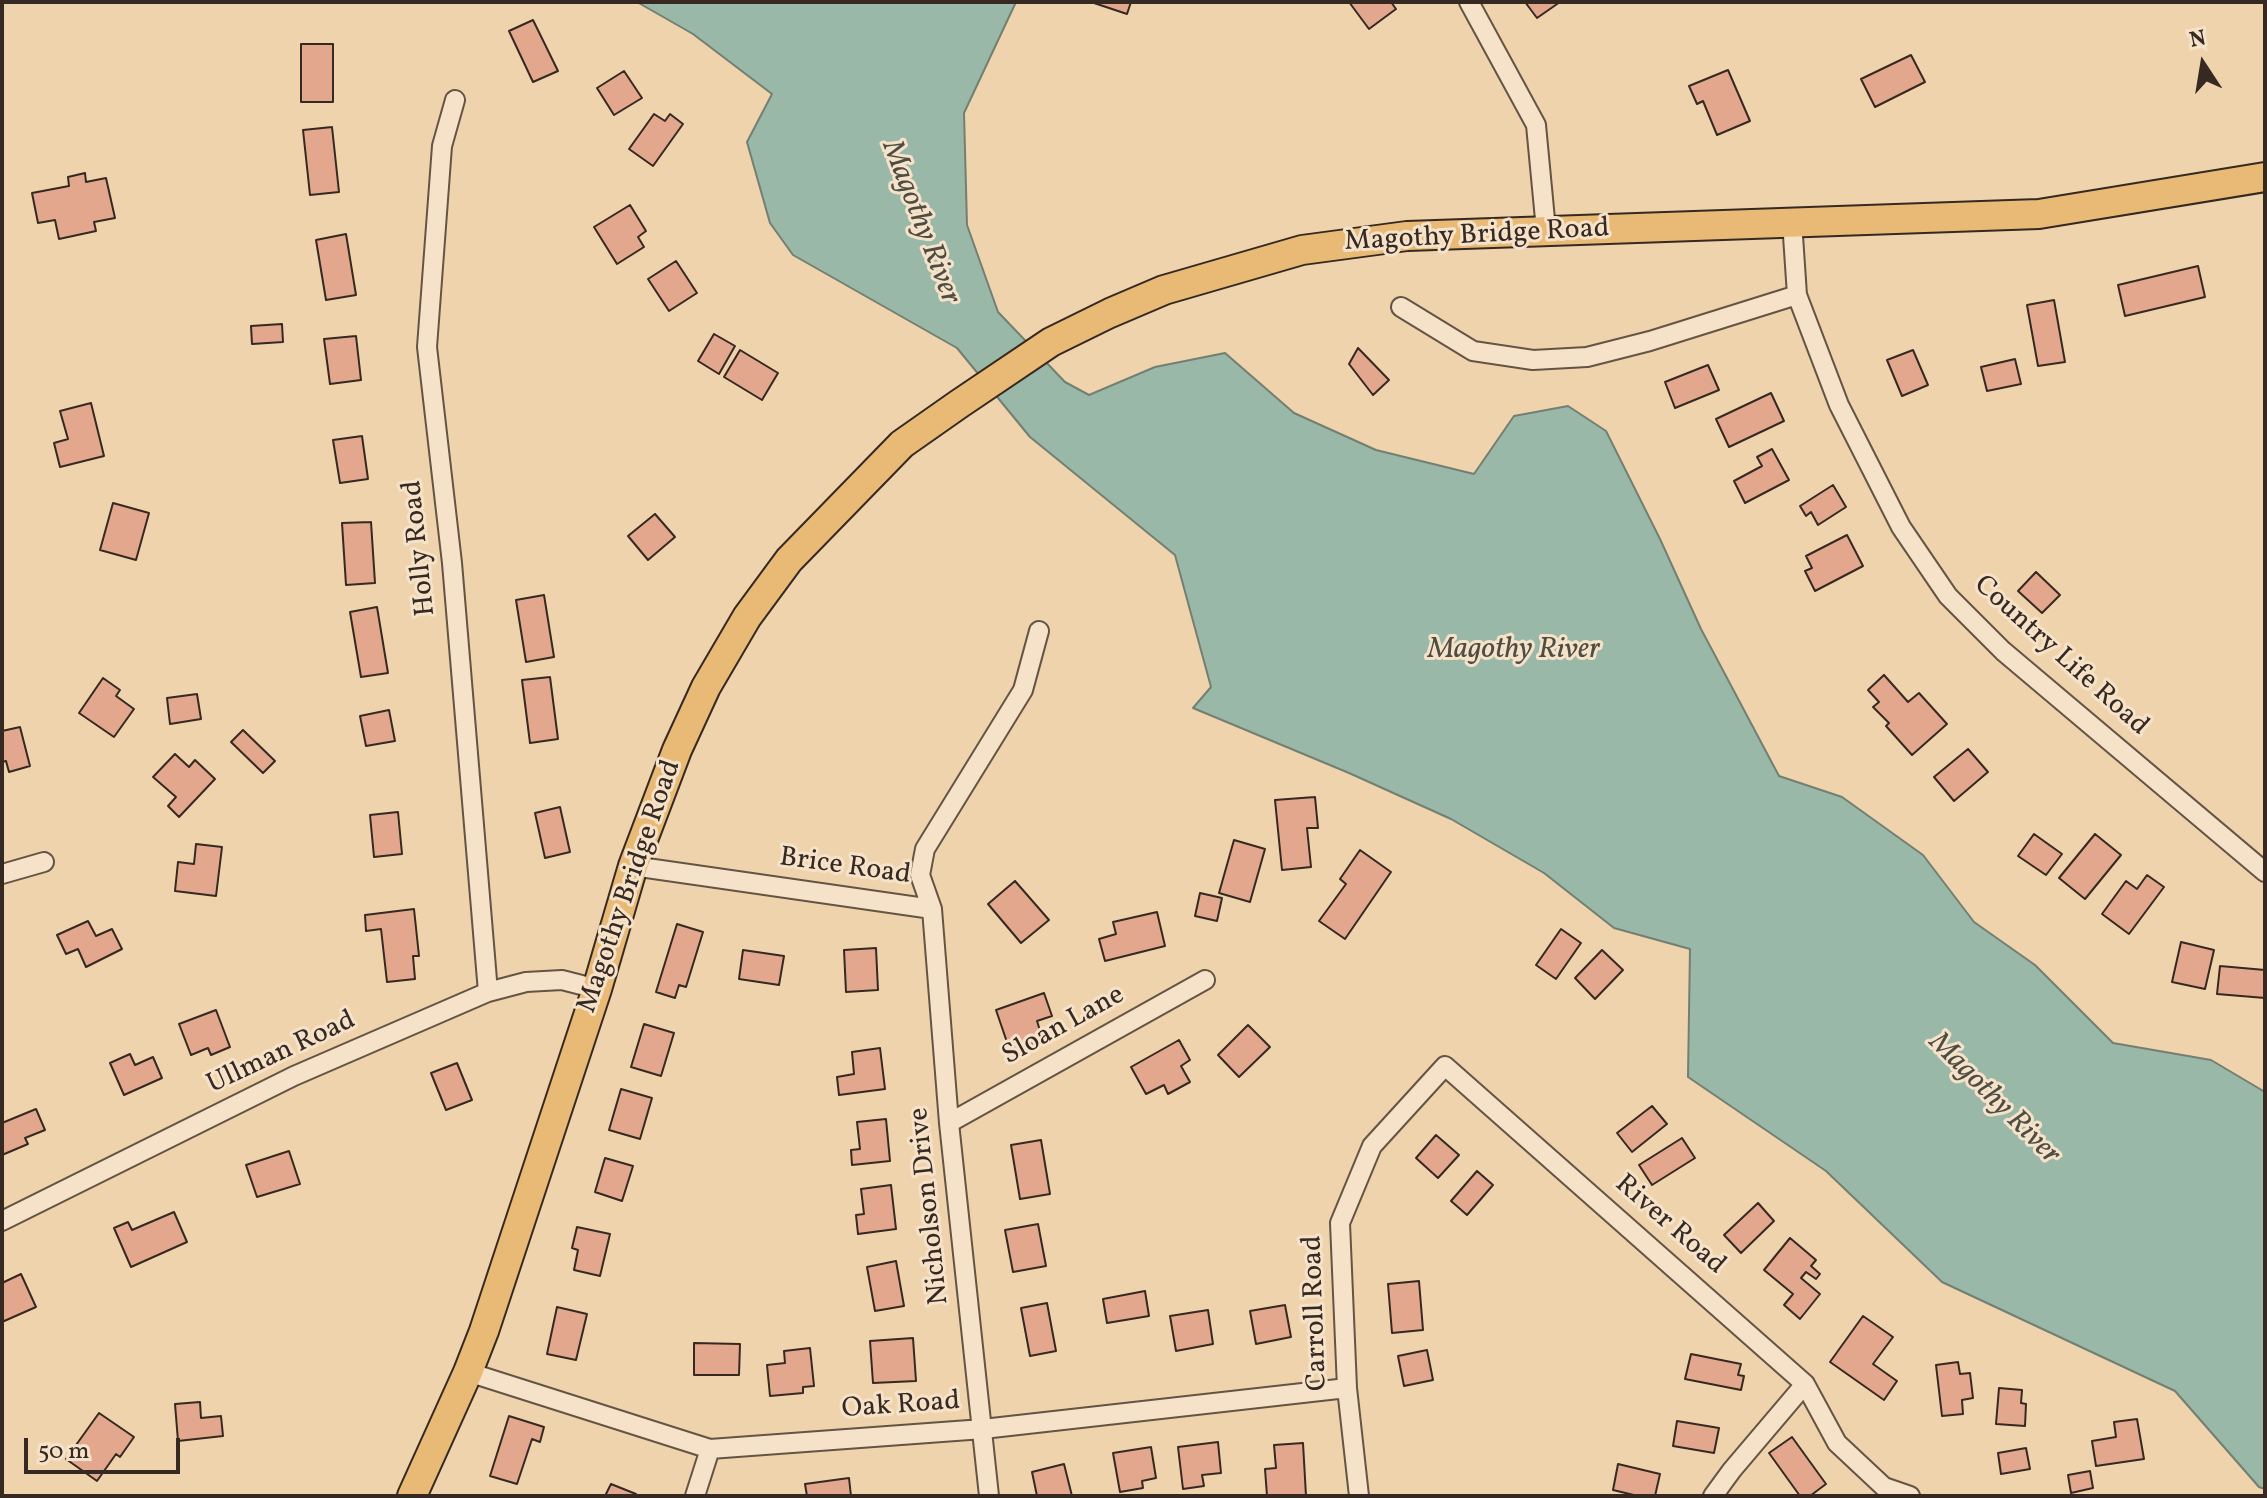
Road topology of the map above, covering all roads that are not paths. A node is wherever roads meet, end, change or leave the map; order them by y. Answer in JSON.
{"nodes":[{"id":1,"x":1469,"y":2,"type":"edge"},
{"id":2,"x":455,"y":100,"type":"dead end"},
{"id":3,"x":2265,"y":177,"type":"edge"},
{"id":4,"x":1792,"y":221,"type":"junction"},
{"id":5,"x":1546,"y":230,"type":"junction"},
{"id":6,"x":1797,"y":295,"type":"junction"},
{"id":7,"x":1401,"y":307,"type":"dead end"},
{"id":8,"x":1039,"y":631,"type":"dead end"},
{"id":9,"x":44,"y":862,"type":"dead end"},
{"id":10,"x":633,"y":866,"type":"junction"},
{"id":11,"x":2265,"y":872,"type":"edge"},
{"id":12,"x":2,"y":874,"type":"edge"},
{"id":13,"x":932,"y":909,"type":"junction"},
{"id":14,"x":1205,"y":980,"type":"dead end"},
{"id":15,"x":597,"y":989,"type":"junction"},
{"id":16,"x":488,"y":992,"type":"junction"},
{"id":17,"x":1445,"y":1066,"type":"joint"},
{"id":18,"x":949,"y":1123,"type":"junction"},
{"id":19,"x":2,"y":1221,"type":"edge"},
{"id":20,"x":468,"y":1372,"type":"junction"},
{"id":21,"x":1805,"y":1384,"type":"junction"},
{"id":22,"x":1347,"y":1388,"type":"junction"},
{"id":23,"x":983,"y":1429,"type":"junction"},
{"id":24,"x":710,"y":1449,"type":"junction"},
{"id":25,"x":412,"y":1496,"type":"edge"},
{"id":26,"x":695,"y":1496,"type":"edge"},
{"id":27,"x":989,"y":1496,"type":"edge"},
{"id":28,"x":1359,"y":1496,"type":"edge"},
{"id":29,"x":1713,"y":1496,"type":"edge"},
{"id":30,"x":1910,"y":1496,"type":"edge"}],
"edges":[{"from":1,"to":5,"type":"street"},
{"from":2,"to":16,"type":"street","name":"Holly Road"},
{"from":3,"to":4,"type":"main road","name":"Magothy Bridge Road"},
{"from":4,"to":5,"type":"main road","name":"Magothy Bridge Road"},
{"from":4,"to":6,"type":"street","name":"Country Life Road"},
{"from":5,"to":10,"type":"main road","name":"Magothy Bridge Road"},
{"from":6,"to":7,"type":"street"},
{"from":6,"to":11,"type":"street","name":"Country Life Road"},
{"from":8,"to":13,"type":"street","name":"Brice Road"},
{"from":9,"to":12,"type":"street"},
{"from":10,"to":13,"type":"street","name":"Brice Road"},
{"from":10,"to":15,"type":"main road","name":"Magothy Bridge Road"},
{"from":13,"to":18,"type":"street","name":"Nicholson Drive"},
{"from":14,"to":18,"type":"street","name":"Sloan Lane"},
{"from":15,"to":16,"type":"street","name":"Ullman Road"},
{"from":15,"to":20,"type":"main road","name":"Magothy Bridge Road"},
{"from":16,"to":19,"type":"street","name":"Ullman Road"},
{"from":17,"to":21,"type":"street","name":"River Road"},
{"from":17,"to":22,"type":"street","name":"Carroll Road"},
{"from":18,"to":23,"type":"street","name":"Nicholson Drive"},
{"from":20,"to":24,"type":"street","name":"Oak Road"},
{"from":20,"to":25,"type":"main road","name":"Magothy Bridge Road"},
{"from":21,"to":29,"type":"street"},
{"from":21,"to":30,"type":"street","name":"River Road"},
{"from":22,"to":23,"type":"street","name":"Oak Road"},
{"from":22,"to":28,"type":"street","name":"Carroll Road"},
{"from":23,"to":24,"type":"street","name":"Oak Road"},
{"from":23,"to":27,"type":"street","name":"Nicholson Drive"},
{"from":24,"to":26,"type":"street"}]}
